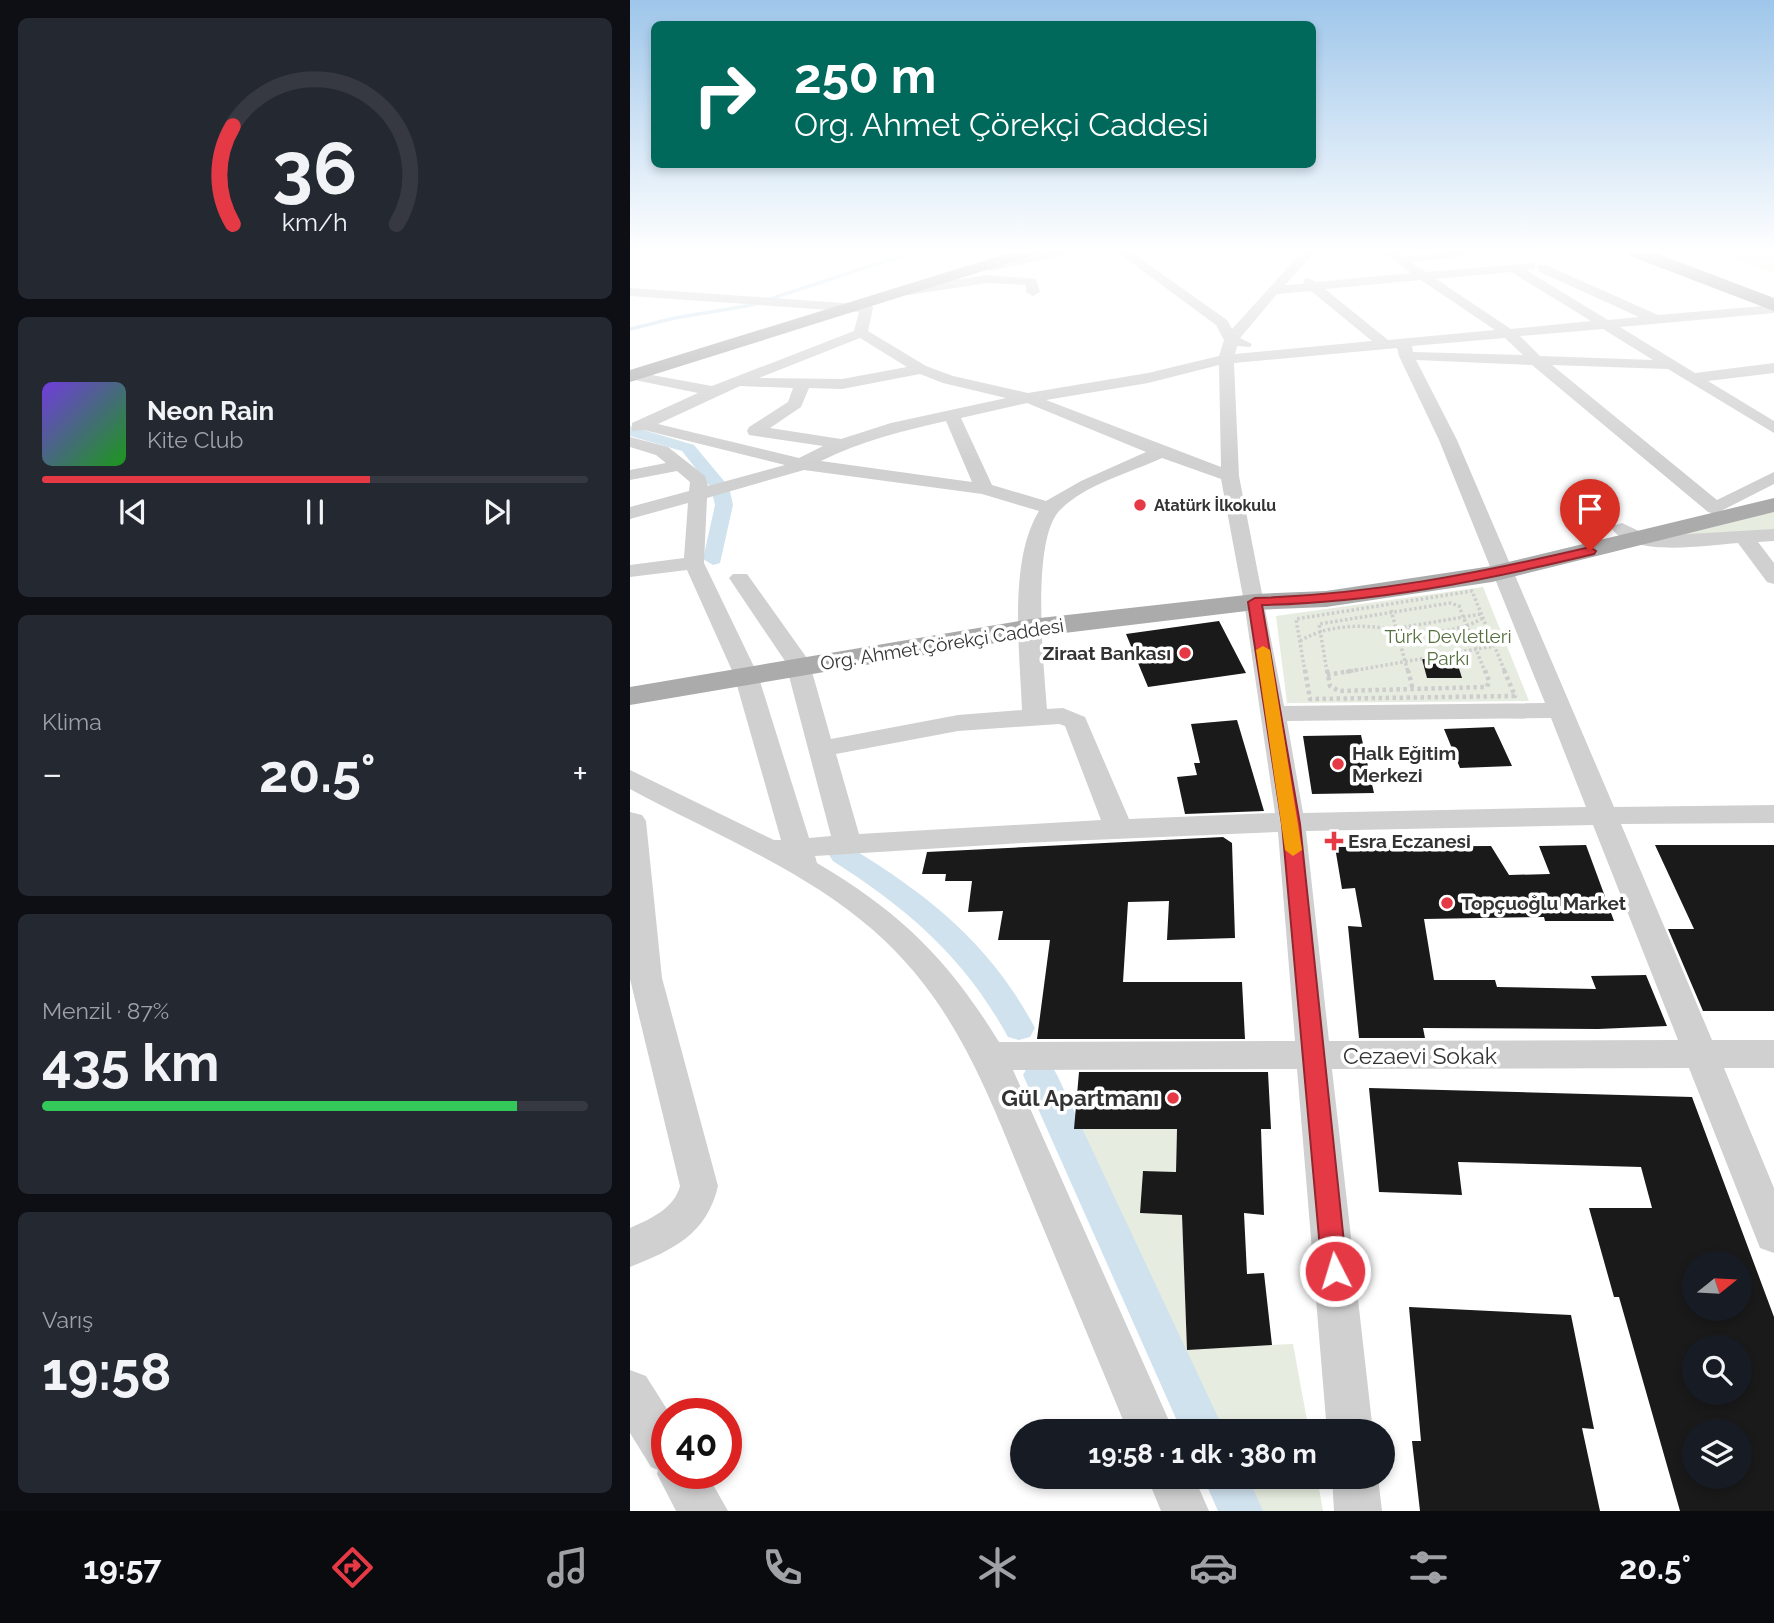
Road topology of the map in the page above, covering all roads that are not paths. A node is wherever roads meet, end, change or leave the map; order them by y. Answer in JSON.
{"nodes":[{"id":1,"x":799,"y":323,"type":"edge"},
{"id":2,"x":864,"y":323,"type":"edge"},
{"id":3,"x":1221,"y":323,"type":"edge"},
{"id":4,"x":1246,"y":323,"type":"edge"},
{"id":5,"x":1362,"y":323,"type":"edge"},
{"id":6,"x":1492,"y":323,"type":"edge"},
{"id":7,"x":1606,"y":323,"type":"junction"},
{"id":8,"x":1612,"y":323,"type":"edge"},
{"id":9,"x":861,"y":333,"type":"junction"},
{"id":10,"x":1508,"y":333,"type":"junction"},
{"id":11,"x":1231,"y":340,"type":"junction"},
{"id":12,"x":1351,"y":348,"type":"junction"},
{"id":13,"x":1399,"y":348,"type":"junction"},
{"id":14,"x":1281,"y":353,"type":"junction"},
{"id":15,"x":1226,"y":359,"type":"junction"},
{"id":16,"x":1536,"y":360,"type":"junction"},
{"id":17,"x":1672,"y":365,"type":"junction"},
{"id":18,"x":1774,"y":368,"type":"edge"},
{"id":19,"x":921,"y":369,"type":"junction"},
{"id":20,"x":631,"y":374,"type":"edge"},
{"id":21,"x":1693,"y":378,"type":"junction"},
{"id":22,"x":736,"y":382,"type":"junction"},
{"id":23,"x":802,"y":385,"type":"junction"},
{"id":24,"x":713,"y":391,"type":"junction"},
{"id":25,"x":1028,"y":398,"type":"junction"},
{"id":26,"x":951,"y":414,"type":"junction"},
{"id":27,"x":637,"y":428,"type":"edge"},
{"id":28,"x":1774,"y":428,"type":"edge"},
{"id":29,"x":630,"y":442,"type":"edge"},
{"id":30,"x":842,"y":444,"type":"junction"},
{"id":31,"x":1161,"y":452,"type":"junction"},
{"id":32,"x":802,"y":464,"type":"junction"},
{"id":33,"x":681,"y":465,"type":"junction"},
{"id":34,"x":630,"y":475,"type":"edge"},
{"id":35,"x":1230,"y":475,"type":"junction"},
{"id":36,"x":1774,"y":477,"type":"edge"},
{"id":37,"x":984,"y":489,"type":"junction"},
{"id":38,"x":705,"y":492,"type":"junction"},
{"id":39,"x":1774,"y":492,"type":"edge"},
{"id":40,"x":1774,"y":505,"type":"edge"},
{"id":41,"x":1715,"y":508,"type":"junction"},
{"id":42,"x":1049,"y":509,"type":"junction"},
{"id":43,"x":630,"y":513,"type":"edge"},
{"id":44,"x":1630,"y":534,"type":"junction"},
{"id":45,"x":1774,"y":535,"type":"edge"},
{"id":46,"x":1744,"y":537,"type":"junction"},
{"id":47,"x":694,"y":563,"type":"junction"},
{"id":48,"x":1501,"y":565,"type":"junction"},
{"id":49,"x":630,"y":571,"type":"edge"},
{"id":50,"x":740,"y":578,"type":"dead end"},
{"id":51,"x":1774,"y":578,"type":"edge"},
{"id":52,"x":1255,"y":602,"type":"junction"},
{"id":53,"x":1031,"y":628,"type":"junction"},
{"id":54,"x":799,"y":666,"type":"junction"},
{"id":55,"x":746,"y":675,"type":"junction"},
{"id":56,"x":630,"y":696,"type":"edge"},
{"id":57,"x":1562,"y":710,"type":"junction"},
{"id":58,"x":1273,"y":714,"type":"junction"},
{"id":59,"x":1035,"y":717,"type":"junction"},
{"id":60,"x":821,"y":748,"type":"junction"},
{"id":61,"x":630,"y":778,"type":"edge"},
{"id":62,"x":679,"y":805,"type":"junction"},
{"id":63,"x":1774,"y":814,"type":"edge"},
{"id":64,"x":1605,"y":815,"type":"junction"},
{"id":65,"x":631,"y":822,"type":"edge"},
{"id":66,"x":1291,"y":824,"type":"junction"},
{"id":67,"x":1119,"y":829,"type":"junction"},
{"id":68,"x":847,"y":844,"type":"junction"},
{"id":69,"x":791,"y":856,"type":"junction"},
{"id":70,"x":638,"y":983,"type":"edge"},
{"id":71,"x":1774,"y":1054,"type":"edge"},
{"id":72,"x":1700,"y":1055,"type":"junction"},
{"id":73,"x":989,"y":1056,"type":"junction"},
{"id":74,"x":1314,"y":1056,"type":"junction"},
{"id":75,"x":1774,"y":1235,"type":"edge"},
{"id":76,"x":630,"y":1248,"type":"edge"},
{"id":77,"x":630,"y":1392,"type":"edge"},
{"id":78,"x":1145,"y":1419,"type":"edge"},
{"id":79,"x":1349,"y":1419,"type":"edge"},
{"id":80,"x":651,"y":1425,"type":"edge"},
{"id":81,"x":690,"y":1489,"type":"edge"},
{"id":82,"x":1175,"y":1489,"type":"edge"},
{"id":83,"x":1355,"y":1489,"type":"edge"},
{"id":84,"x":704,"y":1511,"type":"edge"},
{"id":85,"x":1185,"y":1511,"type":"edge"},
{"id":86,"x":1358,"y":1511,"type":"edge"}],
"edges":[{"from":1,"to":20,"type":"main road"},
{"from":2,"to":9,"type":"street"},
{"from":3,"to":11,"type":"street"},
{"from":4,"to":11,"type":"street"},
{"from":5,"to":13,"type":"street"},
{"from":6,"to":10,"type":"street"},
{"from":7,"to":8,"type":"street"},
{"from":7,"to":10,"type":"street"},
{"from":7,"to":17,"type":"street"},
{"from":9,"to":19,"type":"street"},
{"from":9,"to":22,"type":"street"},
{"from":10,"to":13,"type":"street"},
{"from":10,"to":16,"type":"street"},
{"from":11,"to":14,"type":"street"},
{"from":11,"to":15,"type":"street"},
{"from":12,"to":13,"type":"street"},
{"from":12,"to":13,"type":"street"},
{"from":12,"to":14,"type":"street"},
{"from":13,"to":16,"type":"street"},
{"from":13,"to":48,"type":"street"},
{"from":14,"to":15,"type":"street"},
{"from":15,"to":25,"type":"street"},
{"from":15,"to":35,"type":"street"},
{"from":16,"to":17,"type":"street"},
{"from":16,"to":41,"type":"street"},
{"from":17,"to":21,"type":"street"},
{"from":18,"to":21,"type":"street"},
{"from":19,"to":23,"type":"street"},
{"from":19,"to":25,"type":"street"},
{"from":20,"to":24,"type":"street"},
{"from":21,"to":28,"type":"street"},
{"from":22,"to":23,"type":"street"},
{"from":22,"to":24,"type":"street"},
{"from":23,"to":30,"type":"street"},
{"from":24,"to":27,"type":"street"},
{"from":25,"to":26,"type":"street"},
{"from":25,"to":31,"type":"street"},
{"from":26,"to":30,"type":"street"},
{"from":26,"to":37,"type":"street"},
{"from":27,"to":32,"type":"street"},
{"from":29,"to":33,"type":"street"},
{"from":30,"to":32,"type":"street"},
{"from":31,"to":35,"type":"street"},
{"from":31,"to":42,"type":"street"},
{"from":32,"to":37,"type":"street"},
{"from":32,"to":38,"type":"street"},
{"from":33,"to":34,"type":"street"},
{"from":33,"to":38,"type":"street"},
{"from":35,"to":52,"type":"street"},
{"from":36,"to":41,"type":"street"},
{"from":37,"to":42,"type":"street"},
{"from":38,"to":43,"type":"street"},
{"from":38,"to":47,"type":"street"},
{"from":39,"to":41,"type":"main road","name":"Org. Ahmet Çörekçi Caddesi"},
{"from":40,"to":44,"type":"main road","name":"Org. Ahmet Çörekçi Caddesi"},
{"from":41,"to":44,"type":"main road","name":"Org. Ahmet Çörekçi Caddesi"},
{"from":42,"to":53,"type":"street"},
{"from":44,"to":46,"type":"street"},
{"from":44,"to":48,"type":"main road","name":"Org. Ahmet Çörekçi Caddesi"},
{"from":45,"to":46,"type":"street"},
{"from":46,"to":51,"type":"street"},
{"from":47,"to":49,"type":"street"},
{"from":47,"to":55,"type":"street"},
{"from":48,"to":52,"type":"main road","name":"Org. Ahmet Çörekçi Caddesi"},
{"from":48,"to":52,"type":"main road","name":"Org. Ahmet Çörekçi Caddesi"},
{"from":48,"to":57,"type":"street"},
{"from":50,"to":54,"type":"street"},
{"from":52,"to":53,"type":"main road","name":"Org. Ahmet Çörekçi Caddesi"},
{"from":52,"to":58,"type":"street"},
{"from":53,"to":54,"type":"main road","name":"Org. Ahmet Çörekçi Caddesi"},
{"from":53,"to":59,"type":"street"},
{"from":54,"to":55,"type":"main road","name":"Org. Ahmet Çörekçi Caddesi"},
{"from":54,"to":60,"type":"street"},
{"from":55,"to":56,"type":"main road","name":"Org. Ahmet Çörekçi Caddesi"},
{"from":55,"to":69,"type":"street"},
{"from":57,"to":58,"type":"street"},
{"from":57,"to":64,"type":"street"},
{"from":58,"to":66,"type":"street"},
{"from":59,"to":60,"type":"street"},
{"from":59,"to":67,"type":"street"},
{"from":60,"to":68,"type":"street"},
{"from":61,"to":62,"type":"street"},
{"from":62,"to":65,"type":"street"},
{"from":62,"to":69,"type":"street"},
{"from":63,"to":64,"type":"street"},
{"from":64,"to":66,"type":"street"},
{"from":64,"to":72,"type":"street"},
{"from":65,"to":70,"type":"street"},
{"from":66,"to":67,"type":"street"},
{"from":66,"to":74,"type":"street"},
{"from":67,"to":68,"type":"street"},
{"from":68,"to":69,"type":"street"},
{"from":69,"to":73,"type":"street"},
{"from":70,"to":76,"type":"street"},
{"from":71,"to":72,"type":"street","name":"Cezaevi Sokak"},
{"from":72,"to":74,"type":"street","name":"Cezaevi Sokak"},
{"from":72,"to":75,"type":"street"},
{"from":73,"to":74,"type":"street","name":"Cezaevi Sokak"},
{"from":73,"to":78,"type":"street"},
{"from":74,"to":79,"type":"street"},
{"from":77,"to":80,"type":"street"},
{"from":81,"to":84,"type":"street"},
{"from":82,"to":85,"type":"street"},
{"from":83,"to":86,"type":"street"}]}
